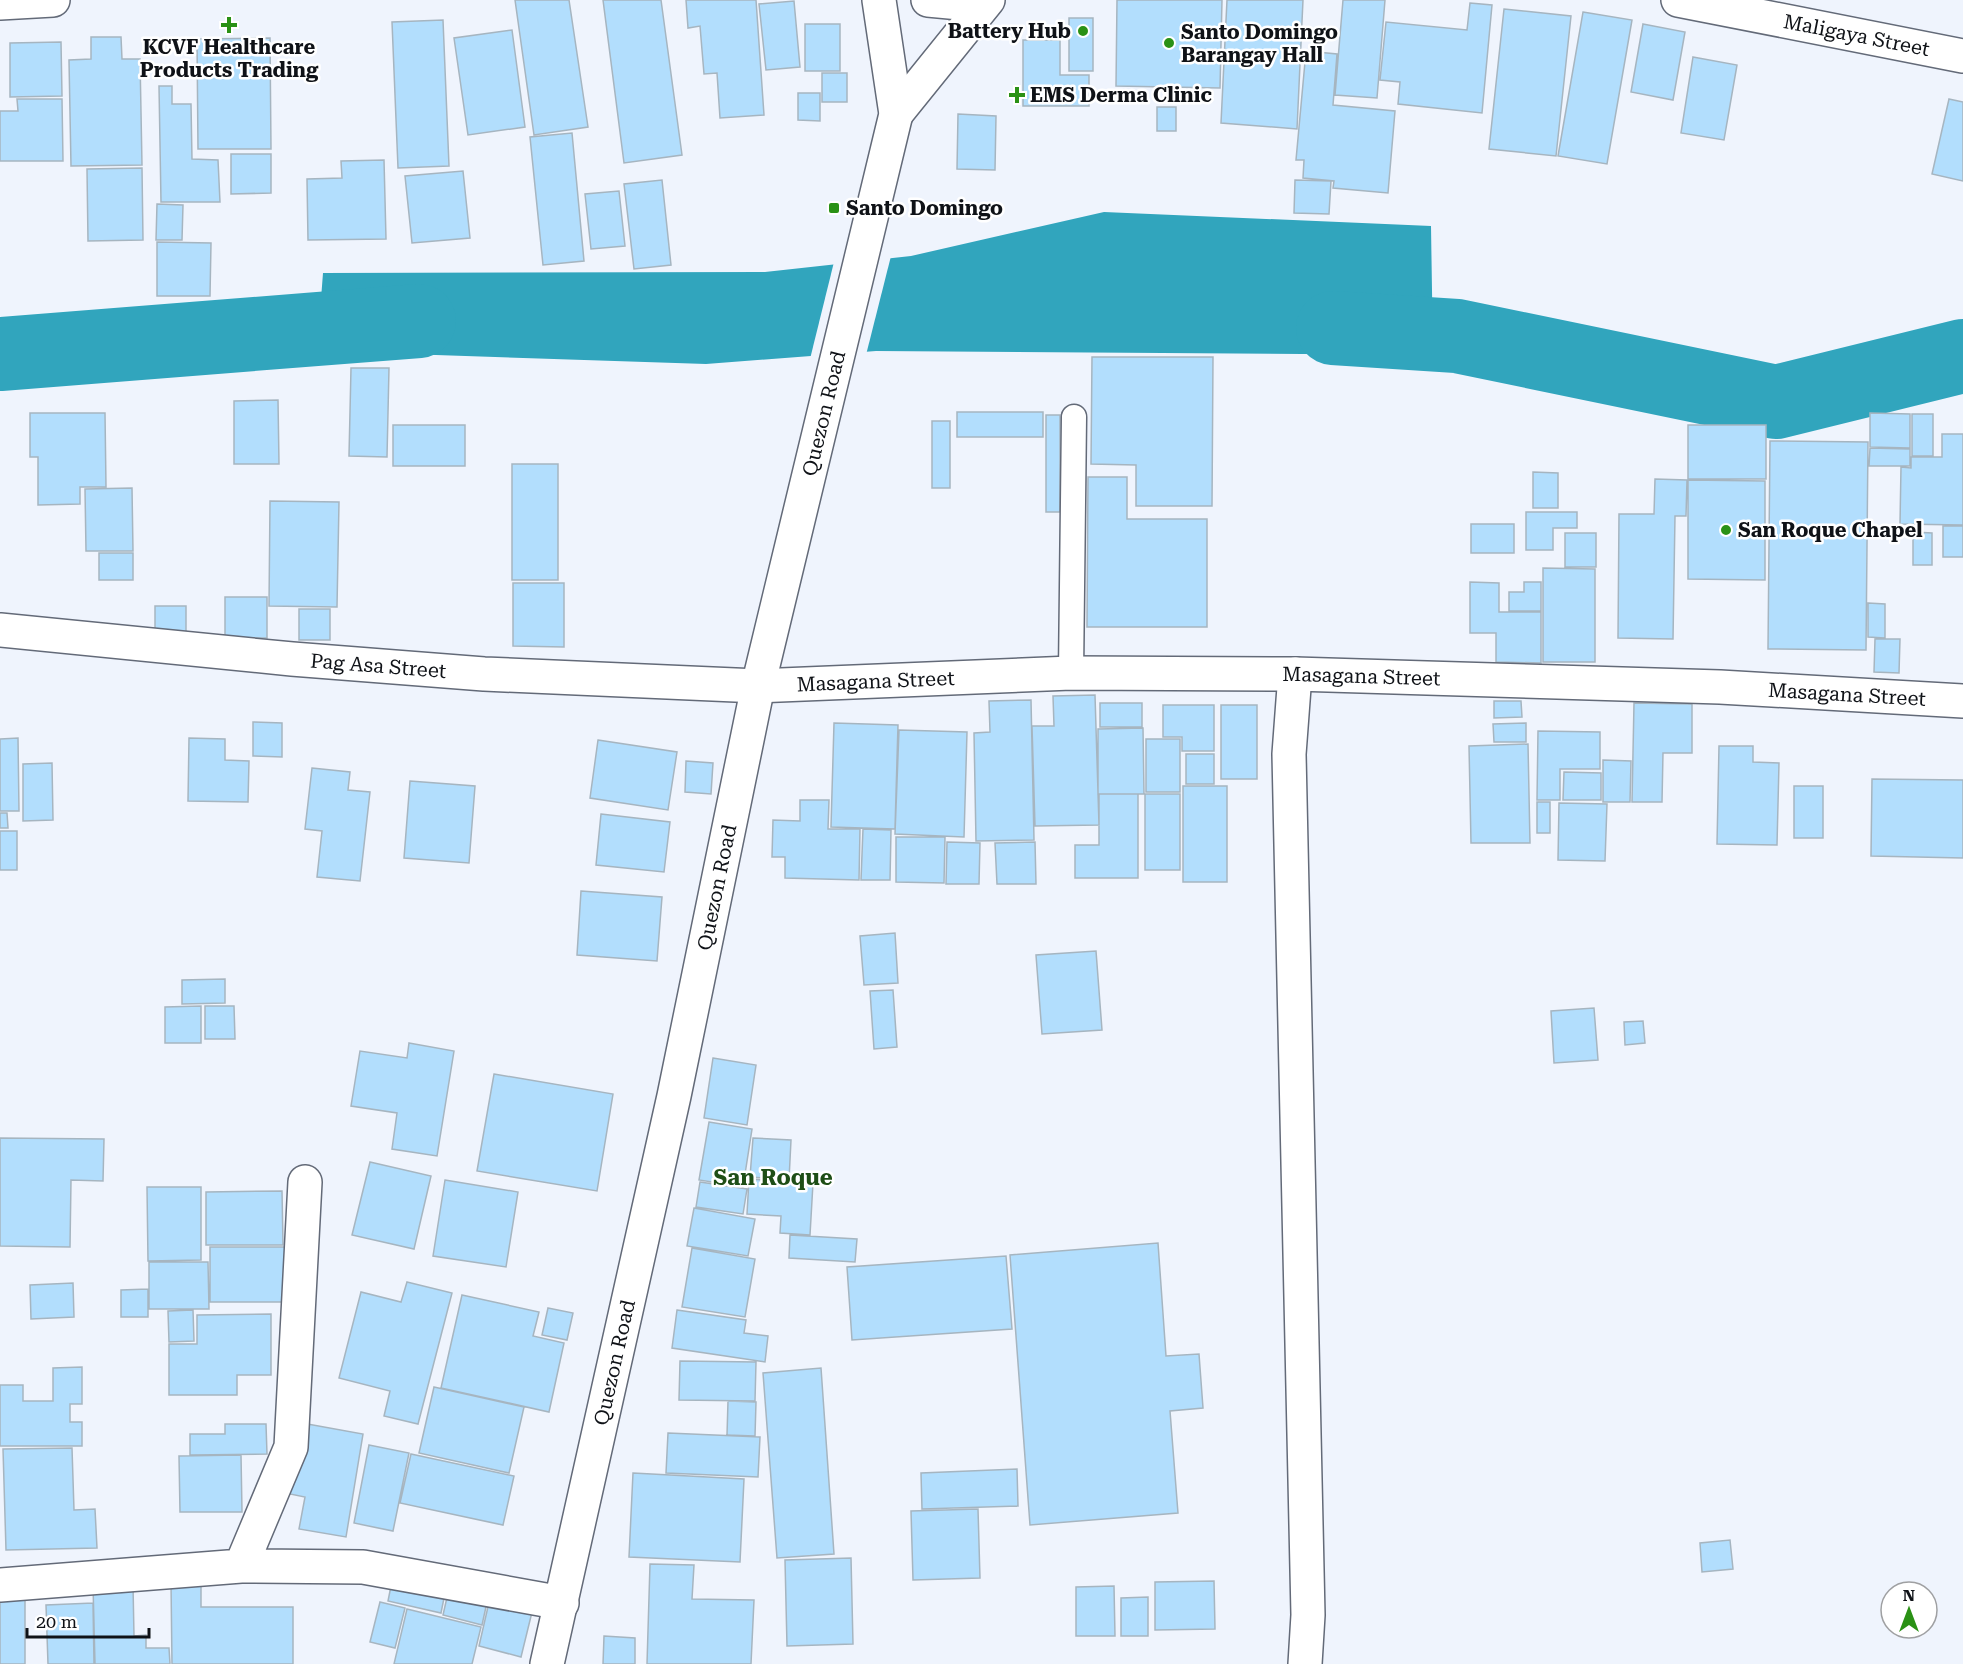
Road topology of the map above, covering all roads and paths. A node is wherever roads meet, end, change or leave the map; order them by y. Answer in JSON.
{"nodes":[{"id":1,"x":52,"y":0,"type":"edge"},
{"id":2,"x":879,"y":0,"type":"edge"},
{"id":3,"x":928,"y":0,"type":"edge"},
{"id":4,"x":974,"y":0,"type":"edge"},
{"id":5,"x":988,"y":0,"type":"edge"},
{"id":6,"x":1678,"y":0,"type":"edge"},
{"id":7,"x":0,"y":3,"type":"edge"},
{"id":8,"x":1963,"y":56,"type":"edge"},
{"id":9,"x":896,"y":114,"type":"junction"},
{"id":10,"x":1074,"y":417,"type":"dead end"},
{"id":11,"x":0,"y":630,"type":"edge"},
{"id":12,"x":1071,"y":673,"type":"junction"},
{"id":13,"x":1295,"y":674,"type":"junction"},
{"id":14,"x":758,"y":686,"type":"junction"},
{"id":15,"x":1963,"y":701,"type":"edge"},
{"id":16,"x":305,"y":1182,"type":"dead end"},
{"id":17,"x":241,"y":1566,"type":"junction"},
{"id":18,"x":0,"y":1584,"type":"edge"},
{"id":19,"x":562,"y":1603,"type":"junction"},
{"id":20,"x":547,"y":1664,"type":"edge"},
{"id":21,"x":1305,"y":1664,"type":"edge"}],
"edges":[{"from":1,"to":7,"type":"main road"},
{"from":2,"to":9,"type":"main road","name":"Quezon Road"},
{"from":3,"to":4,"type":"main road"},
{"from":5,"to":9,"type":"main road","name":"Quezon Road"},
{"from":6,"to":8,"type":"main road","name":"Maligaya Street"},
{"from":9,"to":14,"type":"main road","name":"Quezon Road"},
{"from":10,"to":12,"type":"lane"},
{"from":11,"to":14,"type":"main road","name":"Pag Asa Street"},
{"from":12,"to":13,"type":"main road","name":"Masagana Street"},
{"from":12,"to":14,"type":"main road","name":"Masagana Street"},
{"from":13,"to":15,"type":"main road","name":"Masagana Street"},
{"from":13,"to":21,"type":"main road"},
{"from":14,"to":19,"type":"main road","name":"Quezon Road"},
{"from":16,"to":17,"type":"main road"},
{"from":17,"to":18,"type":"main road"},
{"from":17,"to":19,"type":"main road"},
{"from":19,"to":20,"type":"main road","name":"Quezon Road"}]}
